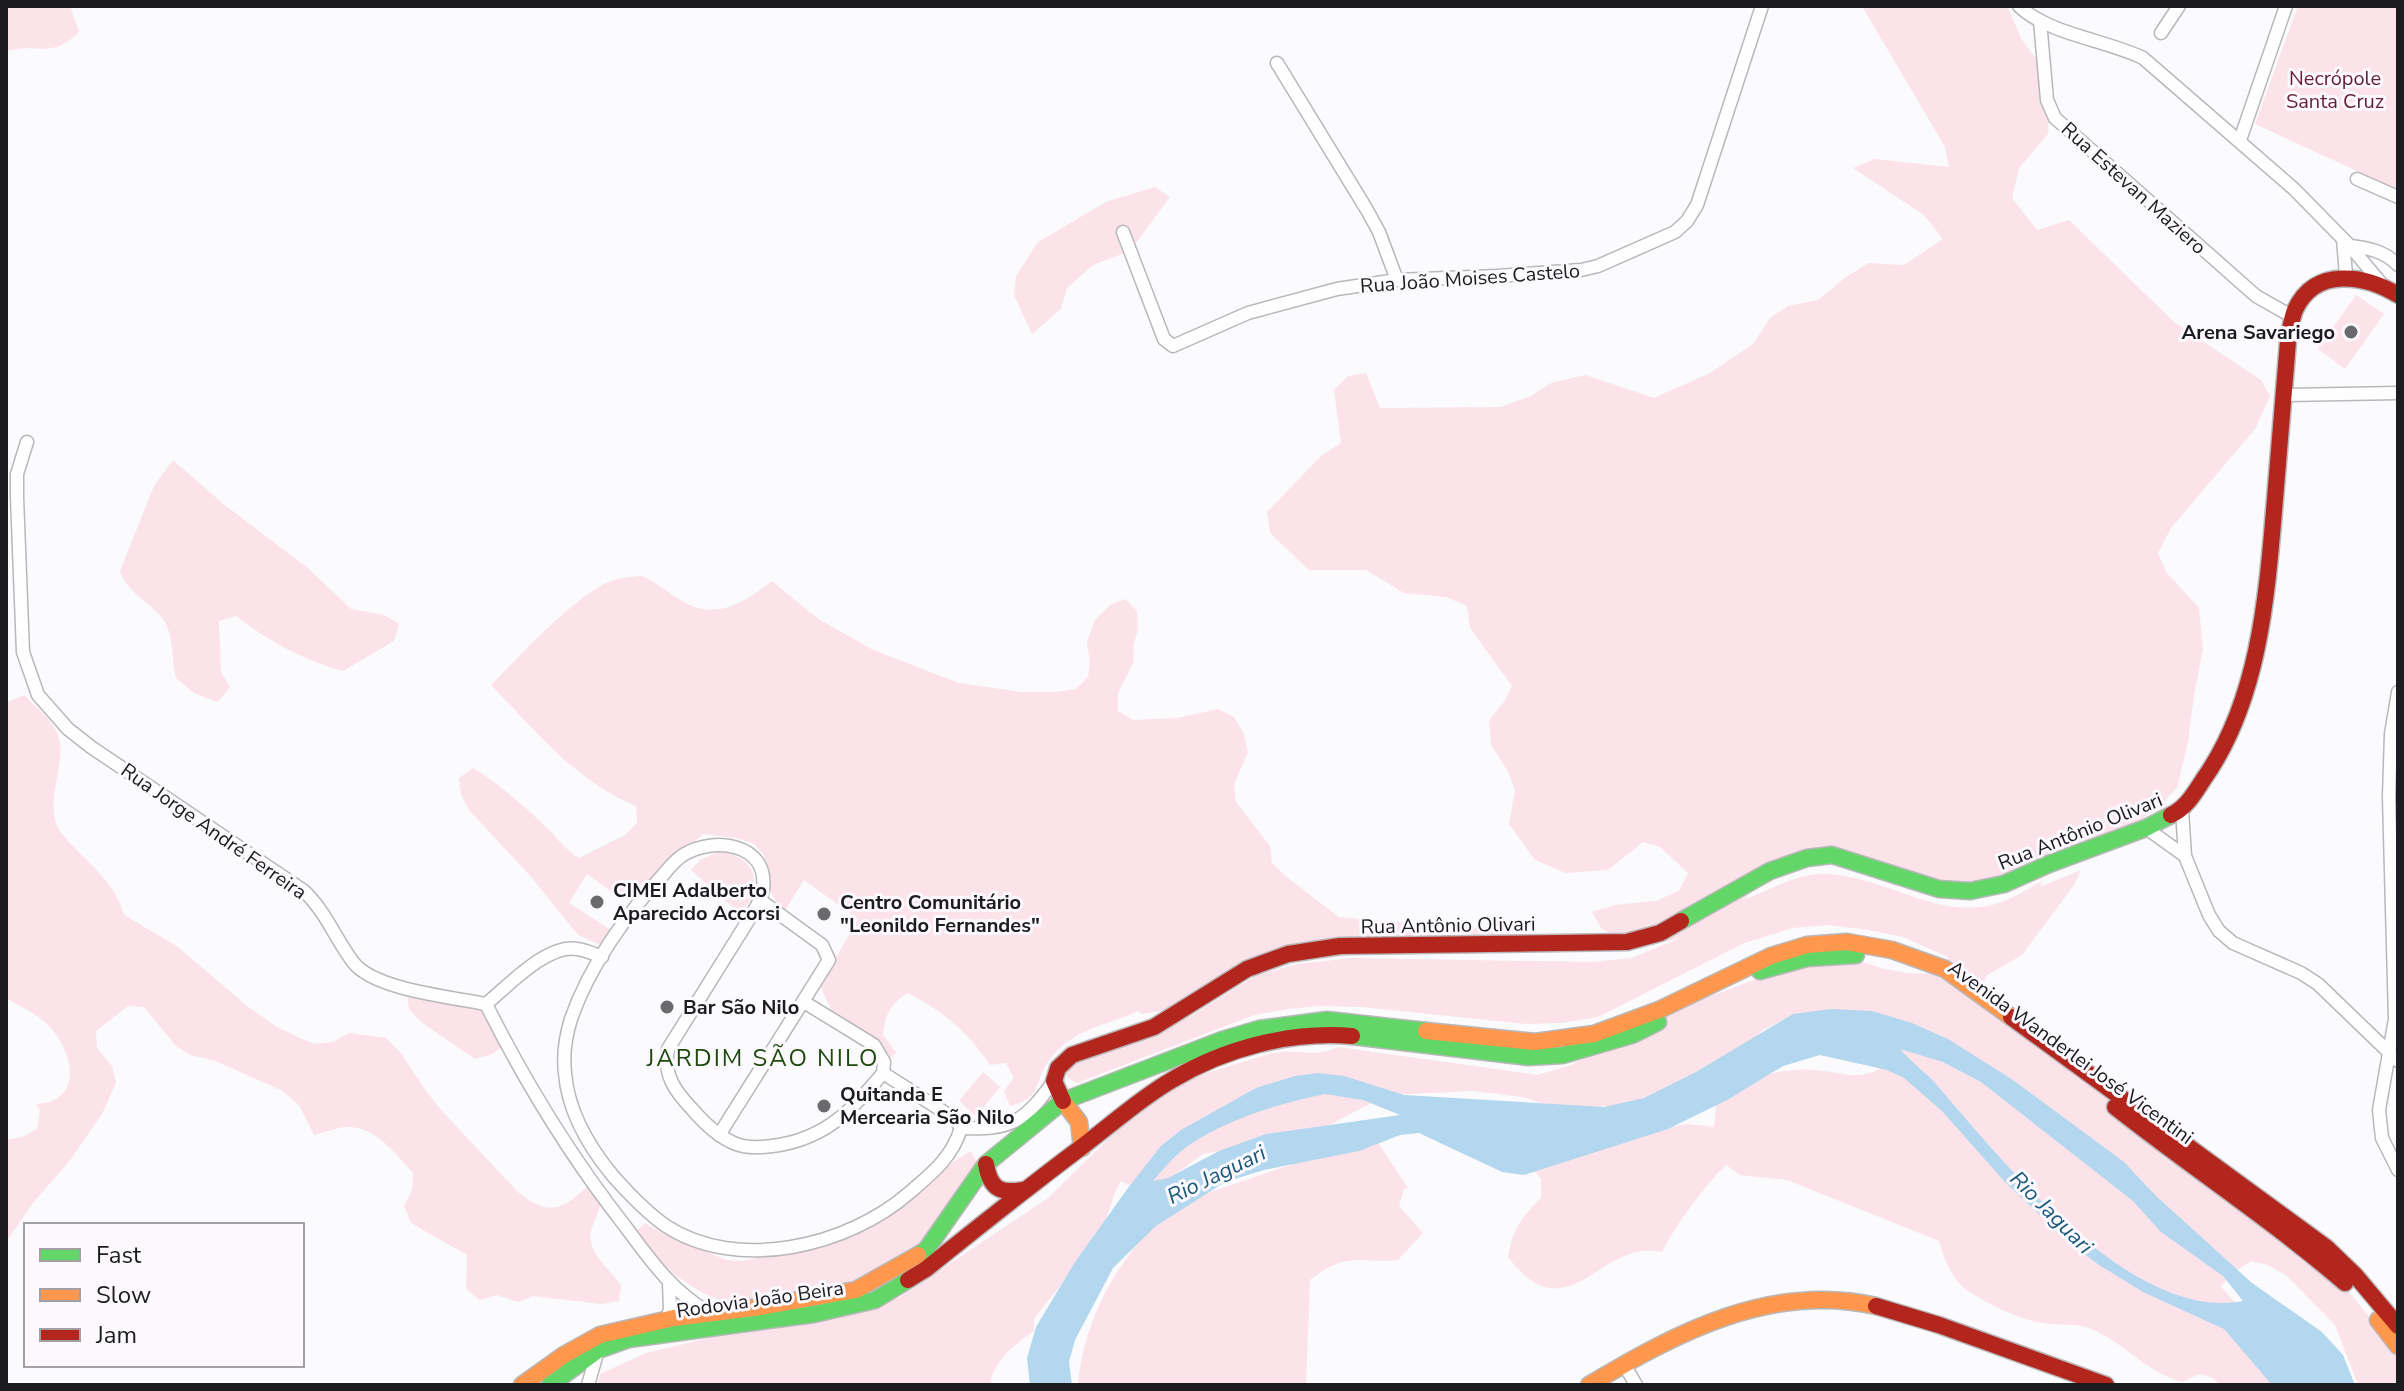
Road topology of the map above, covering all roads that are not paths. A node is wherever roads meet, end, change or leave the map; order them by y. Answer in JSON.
{"nodes":[{"id":1,"x":1762,"y":6,"type":"edge"},
{"id":2,"x":2019,"y":6,"type":"edge"},
{"id":3,"x":2179,"y":6,"type":"edge"},
{"id":4,"x":2286,"y":6,"type":"edge"},
{"id":5,"x":2040,"y":21,"type":"junction"},
{"id":6,"x":2161,"y":33,"type":"dead end"},
{"id":7,"x":1277,"y":63,"type":"dead end"},
{"id":8,"x":2240,"y":140,"type":"junction"},
{"id":9,"x":2357,"y":179,"type":"dead end"},
{"id":10,"x":2398,"y":197,"type":"edge"},
{"id":11,"x":1123,"y":232,"type":"dead end"},
{"id":12,"x":2347,"y":243,"type":"junction"},
{"id":13,"x":2398,"y":265,"type":"edge"},
{"id":14,"x":2346,"y":275,"type":"junction"},
{"id":15,"x":1397,"y":280,"type":"junction"},
{"id":16,"x":2380,"y":282,"type":"junction"},
{"id":17,"x":2398,"y":295,"type":"edge"},
{"id":18,"x":2293,"y":317,"type":"junction"},
{"id":19,"x":2398,"y":393,"type":"edge"},
{"id":20,"x":2284,"y":395,"type":"junction"},
{"id":21,"x":27,"y":442,"type":"dead end"},
{"id":22,"x":2398,"y":692,"type":"edge"},
{"id":23,"x":2182,"y":810,"type":"junction"},
{"id":24,"x":2146,"y":828,"type":"junction"},
{"id":25,"x":2185,"y":856,"type":"junction"},
{"id":26,"x":760,"y":900,"type":"junction"},
{"id":27,"x":602,"y":957,"type":"junction"},
{"id":28,"x":804,"y":1002,"type":"junction"},
{"id":29,"x":486,"y":1004,"type":"junction"},
{"id":30,"x":2394,"y":1057,"type":"edge"},
{"id":31,"x":883,"y":1073,"type":"junction"},
{"id":32,"x":1054,"y":1081,"type":"junction"},
{"id":33,"x":1063,"y":1101,"type":"junction"},
{"id":34,"x":961,"y":1128,"type":"junction"},
{"id":35,"x":719,"y":1135,"type":"junction"},
{"id":36,"x":1016,"y":1137,"type":"joint"},
{"id":37,"x":1082,"y":1148,"type":"junction"},
{"id":38,"x":986,"y":1164,"type":"junction"},
{"id":39,"x":2398,"y":1170,"type":"edge"},
{"id":40,"x":624,"y":1188,"type":"junction"},
{"id":41,"x":1026,"y":1189,"type":"junction"},
{"id":42,"x":614,"y":1213,"type":"junction"},
{"id":43,"x":669,"y":1283,"type":"junction"},
{"id":44,"x":709,"y":1313,"type":"junction"},
{"id":45,"x":667,"y":1319,"type":"junction"},
{"id":46,"x":2398,"y":1326,"type":"edge"},
{"id":47,"x":2398,"y":1346,"type":"edge"},
{"id":48,"x":598,"y":1350,"type":"junction"},
{"id":49,"x":1624,"y":1364,"type":"junction"},
{"id":50,"x":522,"y":1385,"type":"edge"},
{"id":51,"x":550,"y":1385,"type":"edge"},
{"id":52,"x":588,"y":1385,"type":"edge"},
{"id":53,"x":1589,"y":1385,"type":"edge"},
{"id":54,"x":1636,"y":1385,"type":"edge"},
{"id":55,"x":2106,"y":1385,"type":"edge"}],
"edges":[{"from":1,"to":15,"type":"street","name":"Rua João Moises Castelo"},
{"from":2,"to":5,"type":"street"},
{"from":3,"to":6,"type":"street"},
{"from":4,"to":8,"type":"street"},
{"from":5,"to":8,"type":"street"},
{"from":5,"to":18,"type":"street","name":"Rua Estevan Maziero"},
{"from":7,"to":15,"type":"street"},
{"from":8,"to":12,"type":"street"},
{"from":9,"to":10,"type":"street"},
{"from":11,"to":15,"type":"street","name":"Rua João Moises Castelo"},
{"from":12,"to":13,"type":"street"},
{"from":12,"to":14,"type":"street"},
{"from":12,"to":16,"type":"street"},
{"from":14,"to":16,"type":"main road"},
{"from":14,"to":18,"type":"main road"},
{"from":16,"to":17,"type":"main road"},
{"from":18,"to":20,"type":"main road","name":"Rua Antônio Olivari"},
{"from":19,"to":20,"type":"street"},
{"from":20,"to":23,"type":"main road","name":"Rua Antônio Olivari"},
{"from":21,"to":29,"type":"street","name":"Rua Jorge André Ferreira"},
{"from":22,"to":30,"type":"street"},
{"from":23,"to":24,"type":"main road","name":"Rua Antônio Olivari"},
{"from":23,"to":25,"type":"street"},
{"from":24,"to":25,"type":"street"},
{"from":24,"to":32,"type":"main road","name":"Rua Antônio Olivari"},
{"from":25,"to":30,"type":"street"},
{"from":26,"to":27,"type":"street"},
{"from":26,"to":28,"type":"street"},
{"from":26,"to":35,"type":"street"},
{"from":27,"to":29,"type":"street"},
{"from":27,"to":40,"type":"street"},
{"from":28,"to":31,"type":"street"},
{"from":28,"to":35,"type":"street"},
{"from":29,"to":42,"type":"street"},
{"from":30,"to":39,"type":"street"},
{"from":31,"to":34,"type":"street"},
{"from":31,"to":35,"type":"street"},
{"from":32,"to":33,"type":"main road"},
{"from":32,"to":34,"type":"street"},
{"from":33,"to":36,"type":"main road","name":"Avenida Wanderlei José Vicentini"},
{"from":33,"to":37,"type":"main road"},
{"from":33,"to":46,"type":"main road","name":"Avenida Wanderlei José Vicentini"},
{"from":34,"to":40,"type":"street"},
{"from":36,"to":38,"type":"main road","name":"Rodovia João Beira"},
{"from":37,"to":41,"type":"main road","name":"Rodovia João Beira"},
{"from":37,"to":47,"type":"main road","name":"Avenida Wanderlei José Vicentini"},
{"from":38,"to":41,"type":"main road"},
{"from":38,"to":44,"type":"main road","name":"Rodovia João Beira"},
{"from":40,"to":42,"type":"street"},
{"from":41,"to":48,"type":"main road","name":"Rodovia João Beira"},
{"from":42,"to":43,"type":"street"},
{"from":43,"to":44,"type":"street"},
{"from":43,"to":45,"type":"street"},
{"from":44,"to":45,"type":"main road","name":"Rodovia João Beira"},
{"from":45,"to":50,"type":"main road","name":"Rodovia João Beira"},
{"from":48,"to":51,"type":"main road","name":"Rodovia João Beira"},
{"from":48,"to":52,"type":"street"},
{"from":49,"to":53,"type":"main road"},
{"from":49,"to":54,"type":"street"},
{"from":49,"to":55,"type":"main road"}]}
